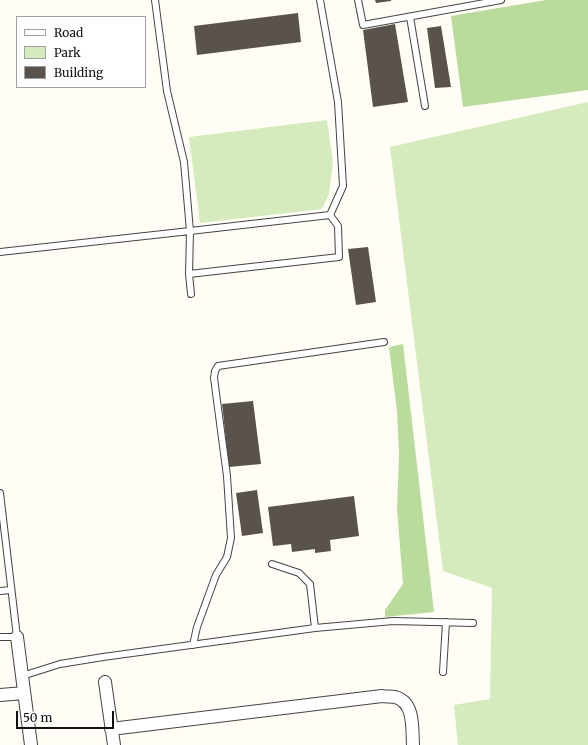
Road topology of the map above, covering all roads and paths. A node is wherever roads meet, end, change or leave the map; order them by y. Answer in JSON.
{"nodes":[{"id":1,"x":155,"y":0,"type":"edge"},
{"id":2,"x":320,"y":0,"type":"edge"},
{"id":3,"x":358,"y":0,"type":"edge"},
{"id":4,"x":501,"y":0,"type":"edge"},
{"id":5,"x":410,"y":16,"type":"junction"},
{"id":6,"x":425,"y":106,"type":"dead end"},
{"id":7,"x":330,"y":215,"type":"junction"},
{"id":8,"x":190,"y":231,"type":"junction"},
{"id":9,"x":0,"y":252,"type":"edge"},
{"id":10,"x":189,"y":274,"type":"junction"},
{"id":11,"x":191,"y":294,"type":"dead end"},
{"id":12,"x":384,"y":342,"type":"dead end"},
{"id":13,"x":0,"y":493,"type":"edge"},
{"id":14,"x":272,"y":564,"type":"dead end"},
{"id":15,"x":10,"y":590,"type":"junction"},
{"id":16,"x":0,"y":591,"type":"edge"},
{"id":17,"x":446,"y":622,"type":"junction"},
{"id":18,"x":473,"y":624,"type":"dead end"},
{"id":19,"x":315,"y":628,"type":"junction"},
{"id":20,"x":17,"y":637,"type":"junction"},
{"id":21,"x":0,"y":638,"type":"edge"},
{"id":22,"x":193,"y":645,"type":"junction"},
{"id":23,"x":442,"y":672,"type":"dead end"},
{"id":24,"x":22,"y":676,"type":"junction"},
{"id":25,"x":105,"y":682,"type":"dead end"},
{"id":26,"x":24,"y":693,"type":"junction"},
{"id":27,"x":0,"y":695,"type":"edge"},
{"id":28,"x":111,"y":729,"type":"junction"},
{"id":29,"x":31,"y":745,"type":"edge"},
{"id":30,"x":114,"y":745,"type":"edge"},
{"id":31,"x":413,"y":745,"type":"edge"}],
"edges":[{"from":1,"to":8,"type":"lane"},
{"from":2,"to":7,"type":"lane"},
{"from":3,"to":5,"type":"lane"},
{"from":4,"to":5,"type":"lane"},
{"from":5,"to":6,"type":"lane"},
{"from":7,"to":8,"type":"lane"},
{"from":7,"to":10,"type":"lane"},
{"from":8,"to":9,"type":"lane"},
{"from":8,"to":10,"type":"lane"},
{"from":10,"to":11,"type":"lane"},
{"from":12,"to":22,"type":"lane"},
{"from":13,"to":15,"type":"lane"},
{"from":14,"to":19,"type":"lane"},
{"from":15,"to":16,"type":"lane"},
{"from":15,"to":20,"type":"lane"},
{"from":17,"to":18,"type":"lane"},
{"from":17,"to":19,"type":"lane"},
{"from":17,"to":23,"type":"lane"},
{"from":19,"to":22,"type":"lane"},
{"from":20,"to":21,"type":"lane"},
{"from":20,"to":24,"type":"street"},
{"from":22,"to":24,"type":"lane"},
{"from":24,"to":26,"type":"street"},
{"from":25,"to":28,"type":"street"},
{"from":26,"to":27,"type":"street"},
{"from":26,"to":29,"type":"street"},
{"from":28,"to":30,"type":"street"},
{"from":28,"to":31,"type":"street"}]}
